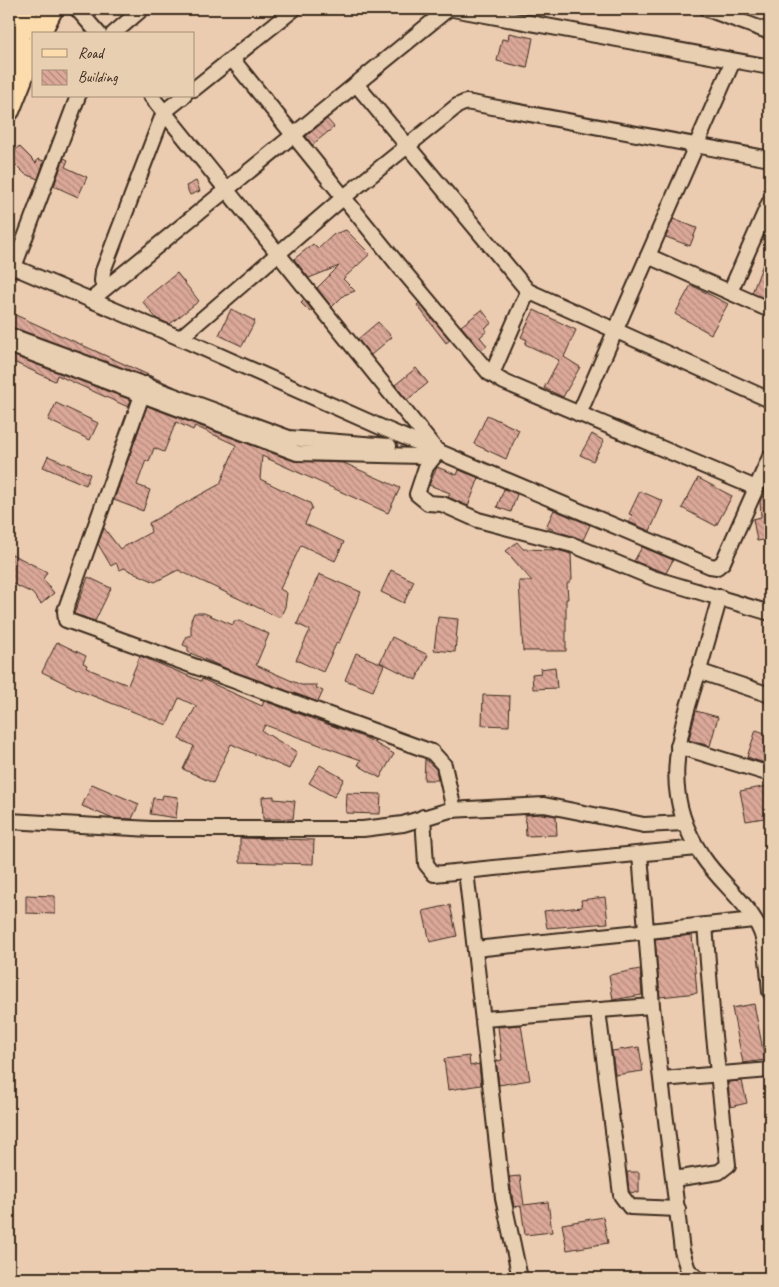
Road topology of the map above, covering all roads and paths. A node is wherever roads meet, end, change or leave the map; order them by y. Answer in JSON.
{"nodes":[{"id":1,"x":28,"y":9,"type":"edge"},
{"id":2,"x":52,"y":9,"type":"edge"},
{"id":3,"x":77,"y":9,"type":"edge"},
{"id":4,"x":142,"y":9,"type":"edge"},
{"id":5,"x":294,"y":9,"type":"edge"},
{"id":6,"x":448,"y":9,"type":"edge"},
{"id":7,"x":453,"y":9,"type":"edge"},
{"id":8,"x":707,"y":9,"type":"edge"},
{"id":9,"x":746,"y":15,"type":"edge"},
{"id":10,"x":93,"y":22,"type":"edge"},
{"id":11,"x":40,"y":32,"type":"edge"},
{"id":12,"x":115,"y":32,"type":"edge"},
{"id":13,"x":770,"y":32,"type":"edge"},
{"id":14,"x":32,"y":52,"type":"edge"},
{"id":15,"x":232,"y":59,"type":"junction"},
{"id":16,"x":9,"y":61,"type":"edge"},
{"id":17,"x":733,"y":61,"type":"junction"},
{"id":18,"x":770,"y":67,"type":"edge"},
{"id":19,"x":356,"y":84,"type":"junction"},
{"id":20,"x":195,"y":88,"type":"edge"},
{"id":21,"x":77,"y":98,"type":"edge"},
{"id":22,"x":153,"y":98,"type":"edge"},
{"id":23,"x":182,"y":98,"type":"edge"},
{"id":24,"x":9,"y":110,"type":"edge"},
{"id":25,"x":164,"y":112,"type":"junction"},
{"id":26,"x":295,"y":136,"type":"junction"},
{"id":27,"x":696,"y":146,"type":"junction"},
{"id":28,"x":408,"y":147,"type":"junction"},
{"id":29,"x":770,"y":159,"type":"edge"},
{"id":30,"x":227,"y":191,"type":"junction"},
{"id":31,"x":344,"y":197,"type":"junction"},
{"id":32,"x":769,"y":210,"type":"edge"},
{"id":33,"x":277,"y":254,"type":"junction"},
{"id":34,"x":648,"y":256,"type":"junction"},
{"id":35,"x":11,"y":266,"type":"edge"},
{"id":36,"x":105,"y":288,"type":"junction"},
{"id":37,"x":528,"y":291,"type":"junction"},
{"id":38,"x":730,"y":292,"type":"junction"},
{"id":39,"x":91,"y":300,"type":"junction"},
{"id":40,"x":770,"y":310,"type":"edge"},
{"id":41,"x":614,"y":331,"type":"junction"},
{"id":42,"x":9,"y":335,"type":"edge"},
{"id":43,"x":180,"y":338,"type":"junction"},
{"id":44,"x":9,"y":345,"type":"edge"},
{"id":45,"x":492,"y":374,"type":"junction"},
{"id":46,"x":144,"y":389,"type":"junction"},
{"id":47,"x":770,"y":400,"type":"edge"},
{"id":48,"x":579,"y":414,"type":"junction"},
{"id":49,"x":436,"y":451,"type":"junction"},
{"id":50,"x":770,"y":457,"type":"edge"},
{"id":51,"x":767,"y":471,"type":"edge"},
{"id":52,"x":756,"y":488,"type":"junction"},
{"id":53,"x":720,"y":597,"type":"junction"},
{"id":54,"x":770,"y":613,"type":"edge"},
{"id":55,"x":698,"y":671,"type":"junction"},
{"id":56,"x":770,"y":695,"type":"edge"},
{"id":57,"x":678,"y":746,"type":"junction"},
{"id":58,"x":770,"y":774,"type":"edge"},
{"id":59,"x":454,"y":810,"type":"junction"},
{"id":60,"x":422,"y":818,"type":"junction"},
{"id":61,"x":9,"y":821,"type":"edge"},
{"id":62,"x":684,"y":823,"type":"junction"},
{"id":63,"x":697,"y":848,"type":"junction"},
{"id":64,"x":640,"y":854,"type":"junction"},
{"id":65,"x":466,"y":871,"type":"junction"},
{"id":66,"x":754,"y":920,"type":"junction"},
{"id":67,"x":706,"y":925,"type":"junction"},
{"id":68,"x":645,"y":930,"type":"junction"},
{"id":69,"x":767,"y":946,"type":"edge"},
{"id":70,"x":475,"y":949,"type":"junction"},
{"id":71,"x":770,"y":992,"type":"edge"},
{"id":72,"x":652,"y":1006,"type":"junction"},
{"id":73,"x":598,"y":1010,"type":"junction"},
{"id":74,"x":484,"y":1018,"type":"junction"},
{"id":75,"x":770,"y":1070,"type":"edge"},
{"id":76,"x":718,"y":1073,"type":"junction"},
{"id":77,"x":662,"y":1079,"type":"junction"},
{"id":78,"x":674,"y":1179,"type":"junction"},
{"id":79,"x":678,"y":1209,"type":"junction"},
{"id":80,"x":684,"y":1272,"type":"edge"},
{"id":81,"x":520,"y":1278,"type":"edge"},
{"id":82,"x":697,"y":1278,"type":"edge"}],
"edges":[{"from":1,"to":16,"type":"main road"},
{"from":2,"to":11,"type":"main road"},
{"from":3,"to":10,"type":"street"},
{"from":4,"to":12,"type":"street"},
{"from":5,"to":15,"type":"street"},
{"from":6,"to":19,"type":"street"},
{"from":7,"to":17,"type":"street"},
{"from":8,"to":9,"type":"street"},
{"from":9,"to":13,"type":"street"},
{"from":14,"to":24,"type":"main road"},
{"from":15,"to":20,"type":"street"},
{"from":15,"to":26,"type":"street"},
{"from":17,"to":18,"type":"street"},
{"from":17,"to":27,"type":"street"},
{"from":19,"to":26,"type":"street"},
{"from":19,"to":28,"type":"street"},
{"from":21,"to":35,"type":"street"},
{"from":22,"to":25,"type":"street"},
{"from":23,"to":25,"type":"street"},
{"from":25,"to":30,"type":"street"},
{"from":25,"to":36,"type":"street"},
{"from":26,"to":30,"type":"street"},
{"from":26,"to":31,"type":"street"},
{"from":27,"to":28,"type":"street"},
{"from":27,"to":29,"type":"street"},
{"from":27,"to":34,"type":"street"},
{"from":28,"to":31,"type":"street"},
{"from":28,"to":37,"type":"street"},
{"from":30,"to":33,"type":"street"},
{"from":30,"to":36,"type":"street"},
{"from":31,"to":33,"type":"street"},
{"from":31,"to":45,"type":"street"},
{"from":32,"to":38,"type":"street"},
{"from":33,"to":43,"type":"street"},
{"from":33,"to":49,"type":"street"},
{"from":34,"to":38,"type":"street"},
{"from":34,"to":41,"type":"street"},
{"from":35,"to":39,"type":"street"},
{"from":36,"to":39,"type":"street"},
{"from":37,"to":41,"type":"street"},
{"from":37,"to":45,"type":"street"},
{"from":38,"to":40,"type":"street"},
{"from":39,"to":43,"type":"street"},
{"from":41,"to":47,"type":"street"},
{"from":41,"to":48,"type":"street"},
{"from":42,"to":46,"type":"street"},
{"from":43,"to":49,"type":"street"},
{"from":44,"to":46,"type":"street"},
{"from":45,"to":48,"type":"street"},
{"from":46,"to":49,"type":"street"},
{"from":46,"to":59,"type":"street"},
{"from":48,"to":52,"type":"street"},
{"from":49,"to":52,"type":"street"},
{"from":49,"to":53,"type":"street"},
{"from":50,"to":51,"type":"street"},
{"from":51,"to":52,"type":"street"},
{"from":53,"to":54,"type":"street"},
{"from":53,"to":55,"type":"street"},
{"from":55,"to":56,"type":"street"},
{"from":55,"to":57,"type":"street"},
{"from":57,"to":58,"type":"street"},
{"from":57,"to":62,"type":"street"},
{"from":59,"to":60,"type":"street"},
{"from":59,"to":62,"type":"street"},
{"from":60,"to":61,"type":"street"},
{"from":60,"to":65,"type":"street"},
{"from":62,"to":63,"type":"street"},
{"from":63,"to":64,"type":"street"},
{"from":63,"to":66,"type":"street"},
{"from":64,"to":65,"type":"street"},
{"from":64,"to":68,"type":"street"},
{"from":65,"to":70,"type":"street"},
{"from":66,"to":67,"type":"street"},
{"from":66,"to":69,"type":"street"},
{"from":67,"to":68,"type":"street"},
{"from":67,"to":76,"type":"street"},
{"from":68,"to":70,"type":"street"},
{"from":68,"to":72,"type":"street"},
{"from":69,"to":71,"type":"street"},
{"from":70,"to":74,"type":"street"},
{"from":72,"to":73,"type":"street"},
{"from":72,"to":77,"type":"street"},
{"from":73,"to":74,"type":"street"},
{"from":73,"to":79,"type":"street"},
{"from":74,"to":81,"type":"street"},
{"from":75,"to":76,"type":"street"},
{"from":76,"to":77,"type":"street"},
{"from":76,"to":78,"type":"street"},
{"from":77,"to":78,"type":"street"},
{"from":78,"to":79,"type":"street"},
{"from":79,"to":80,"type":"street"},
{"from":80,"to":82,"type":"street"}]}
